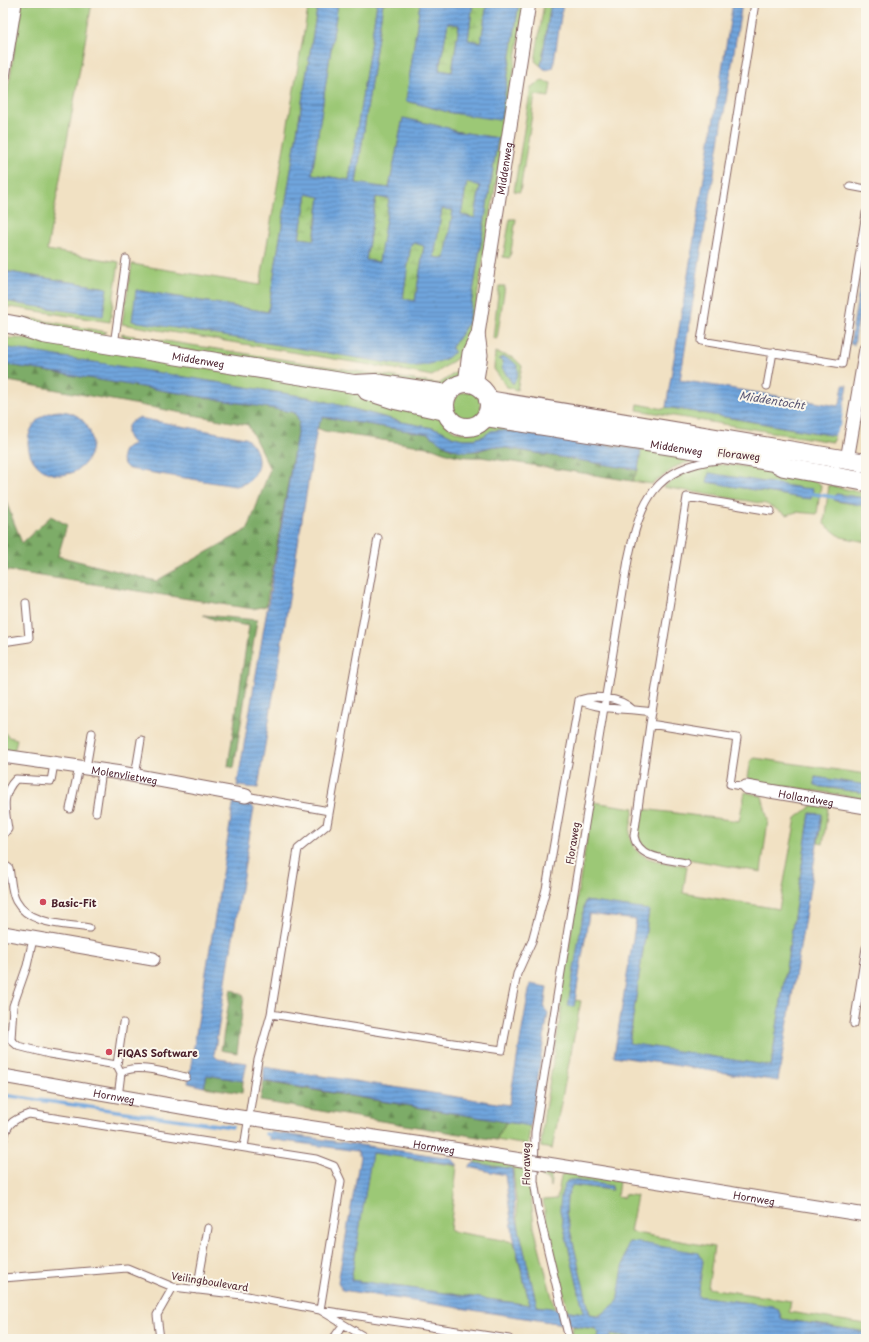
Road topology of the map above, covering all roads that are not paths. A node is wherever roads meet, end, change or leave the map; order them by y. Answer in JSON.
{"nodes":[{"id":1,"x":15,"y":3,"type":"edge"},
{"id":2,"x":529,"y":3,"type":"edge"},
{"id":3,"x":755,"y":3,"type":"edge"},
{"id":4,"x":5,"y":41,"type":"edge"},
{"id":5,"x":3,"y":77,"type":"edge"},
{"id":6,"x":850,"y":186,"type":"dead end"},
{"id":7,"x":866,"y":189,"type":"edge"},
{"id":8,"x":866,"y":213,"type":"edge"},
{"id":9,"x":126,"y":259,"type":"dead end"},
{"id":10,"x":3,"y":323,"type":"edge"},
{"id":11,"x":43,"y":334,"type":"junction"},
{"id":12,"x":3,"y":336,"type":"edge"},
{"id":13,"x":114,"y":345,"type":"junction"},
{"id":14,"x":866,"y":349,"type":"edge"},
{"id":15,"x":773,"y":352,"type":"junction"},
{"id":16,"x":470,"y":384,"type":"junction"},
{"id":17,"x":767,"y":386,"type":"dead end"},
{"id":18,"x":446,"y":402,"type":"junction"},
{"id":19,"x":487,"y":409,"type":"junction"},
{"id":20,"x":849,"y":452,"type":"junction"},
{"id":21,"x":866,"y":464,"type":"edge"},
{"id":22,"x":784,"y":467,"type":"junction"},
{"id":23,"x":866,"y":482,"type":"edge"},
{"id":24,"x":771,"y":511,"type":"dead end"},
{"id":25,"x":378,"y":538,"type":"dead end"},
{"id":26,"x":26,"y":603,"type":"dead end"},
{"id":27,"x":3,"y":642,"type":"edge"},
{"id":28,"x":606,"y":699,"type":"junction"},
{"id":29,"x":578,"y":700,"type":"junction"},
{"id":30,"x":604,"y":707,"type":"junction"},
{"id":31,"x":632,"y":709,"type":"junction"},
{"id":32,"x":652,"y":712,"type":"junction"},
{"id":33,"x":650,"y":724,"type":"junction"},
{"id":34,"x":92,"y":733,"type":"dead end"},
{"id":35,"x":141,"y":740,"type":"dead end"},
{"id":36,"x":3,"y":756,"type":"edge"},
{"id":37,"x":54,"y":764,"type":"junction"},
{"id":38,"x":82,"y":768,"type":"junction"},
{"id":39,"x":102,"y":771,"type":"junction"},
{"id":40,"x":135,"y":776,"type":"junction"},
{"id":41,"x":746,"y":787,"type":"joint"},
{"id":42,"x":246,"y":796,"type":"joint"},
{"id":43,"x":866,"y":806,"type":"edge"},
{"id":44,"x":70,"y":809,"type":"dead end"},
{"id":45,"x":329,"y":811,"type":"junction"},
{"id":46,"x":96,"y":812,"type":"dead end"},
{"id":47,"x":3,"y":835,"type":"edge"},
{"id":48,"x":686,"y":863,"type":"dead end"},
{"id":49,"x":3,"y":864,"type":"edge"},
{"id":50,"x":89,"y":928,"type":"dead end"},
{"id":51,"x":3,"y":933,"type":"edge"},
{"id":52,"x":33,"y":939,"type":"junction"},
{"id":53,"x":866,"y":948,"type":"edge"},
{"id":54,"x":153,"y":959,"type":"dead end"},
{"id":55,"x":271,"y":1014,"type":"junction"},
{"id":56,"x":123,"y":1023,"type":"dead end"},
{"id":57,"x":854,"y":1024,"type":"dead end"},
{"id":58,"x":117,"y":1065,"type":"junction"},
{"id":59,"x":121,"y":1073,"type":"junction"},
{"id":60,"x":3,"y":1076,"type":"edge"},
{"id":61,"x":186,"y":1077,"type":"dead end"},
{"id":62,"x":118,"y":1097,"type":"junction"},
{"id":63,"x":248,"y":1119,"type":"junction"},
{"id":64,"x":3,"y":1143,"type":"edge"},
{"id":65,"x":244,"y":1147,"type":"junction"},
{"id":66,"x":866,"y":1215,"type":"edge"},
{"id":67,"x":208,"y":1228,"type":"dead end"},
{"id":68,"x":3,"y":1278,"type":"edge"},
{"id":69,"x":173,"y":1287,"type":"junction"},
{"id":70,"x":197,"y":1290,"type":"junction"},
{"id":71,"x":320,"y":1310,"type":"junction"},
{"id":72,"x":343,"y":1325,"type":"junction"},
{"id":73,"x":568,"y":1335,"type":"edge"},
{"id":74,"x":160,"y":1339,"type":"edge"},
{"id":75,"x":333,"y":1339,"type":"edge"},
{"id":76,"x":368,"y":1339,"type":"edge"},
{"id":77,"x":509,"y":1339,"type":"edge"}],
"edges":[{"from":1,"to":4,"type":"street"},
{"from":2,"to":16,"type":"street","name":"Middenweg"},
{"from":3,"to":15,"type":"lane"},
{"from":4,"to":5,"type":"street"},
{"from":6,"to":7,"type":"lane"},
{"from":8,"to":15,"type":"lane"},
{"from":9,"to":13,"type":"lane"},
{"from":10,"to":11,"type":"street","name":"Middenweg"},
{"from":11,"to":12,"type":"street","name":"Middenweg"},
{"from":11,"to":13,"type":"street","name":"Middenweg"},
{"from":13,"to":18,"type":"street","name":"Middenweg"},
{"from":14,"to":20,"type":"street"},
{"from":15,"to":17,"type":"lane"},
{"from":16,"to":18,"type":"street"},
{"from":16,"to":19,"type":"street"},
{"from":18,"to":19,"type":"street"},
{"from":19,"to":20,"type":"street","name":"Middenweg"},
{"from":19,"to":22,"type":"street","name":"Middenweg"},
{"from":20,"to":21,"type":"street","name":"Middenweg"},
{"from":22,"to":23,"type":"street","name":"Middenweg"},
{"from":22,"to":28,"type":"lane","name":"Floraweg"},
{"from":24,"to":32,"type":"lane"},
{"from":25,"to":45,"type":"lane"},
{"from":26,"to":27,"type":"lane"},
{"from":28,"to":29,"type":"lane"},
{"from":28,"to":30,"type":"lane","name":"Floraweg"},
{"from":28,"to":31,"type":"lane"},
{"from":29,"to":30,"type":"lane"},
{"from":29,"to":55,"type":"lane"},
{"from":30,"to":31,"type":"lane"},
{"from":30,"to":73,"type":"lane","name":"Floraweg"},
{"from":31,"to":32,"type":"lane"},
{"from":32,"to":33,"type":"lane"},
{"from":33,"to":41,"type":"lane"},
{"from":33,"to":48,"type":"lane"},
{"from":34,"to":38,"type":"lane"},
{"from":35,"to":40,"type":"lane"},
{"from":36,"to":37,"type":"street","name":"Molenvlietweg"},
{"from":37,"to":38,"type":"street","name":"Molenvlietweg"},
{"from":37,"to":47,"type":"lane"},
{"from":38,"to":39,"type":"street","name":"Molenvlietweg"},
{"from":38,"to":44,"type":"lane"},
{"from":39,"to":40,"type":"street","name":"Molenvlietweg"},
{"from":39,"to":46,"type":"lane"},
{"from":40,"to":42,"type":"street","name":"Molenvlietweg"},
{"from":41,"to":43,"type":"street","name":"Hollandweg"},
{"from":42,"to":45,"type":"lane"},
{"from":45,"to":55,"type":"lane"},
{"from":49,"to":50,"type":"lane"},
{"from":51,"to":52,"type":"street"},
{"from":52,"to":54,"type":"street"},
{"from":52,"to":58,"type":"lane"},
{"from":53,"to":57,"type":"lane"},
{"from":55,"to":63,"type":"lane"},
{"from":56,"to":58,"type":"lane"},
{"from":58,"to":59,"type":"lane"},
{"from":59,"to":61,"type":"lane"},
{"from":59,"to":62,"type":"lane"},
{"from":60,"to":62,"type":"street","name":"Hornweg"},
{"from":62,"to":63,"type":"street","name":"Hornweg"},
{"from":63,"to":65,"type":"lane"},
{"from":63,"to":66,"type":"street","name":"Hornweg"},
{"from":64,"to":65,"type":"lane"},
{"from":65,"to":71,"type":"lane"},
{"from":67,"to":70,"type":"lane"},
{"from":68,"to":69,"type":"lane","name":"Veilingboulevard"},
{"from":69,"to":70,"type":"lane","name":"Veilingboulevard"},
{"from":69,"to":74,"type":"lane"},
{"from":70,"to":71,"type":"lane","name":"Veilingboulevard"},
{"from":71,"to":72,"type":"lane","name":"Veilingboulevard"},
{"from":71,"to":77,"type":"lane","name":"Veilingboulevard"},
{"from":72,"to":75,"type":"lane"},
{"from":72,"to":76,"type":"lane","name":"Veilingboulevard"}]}
